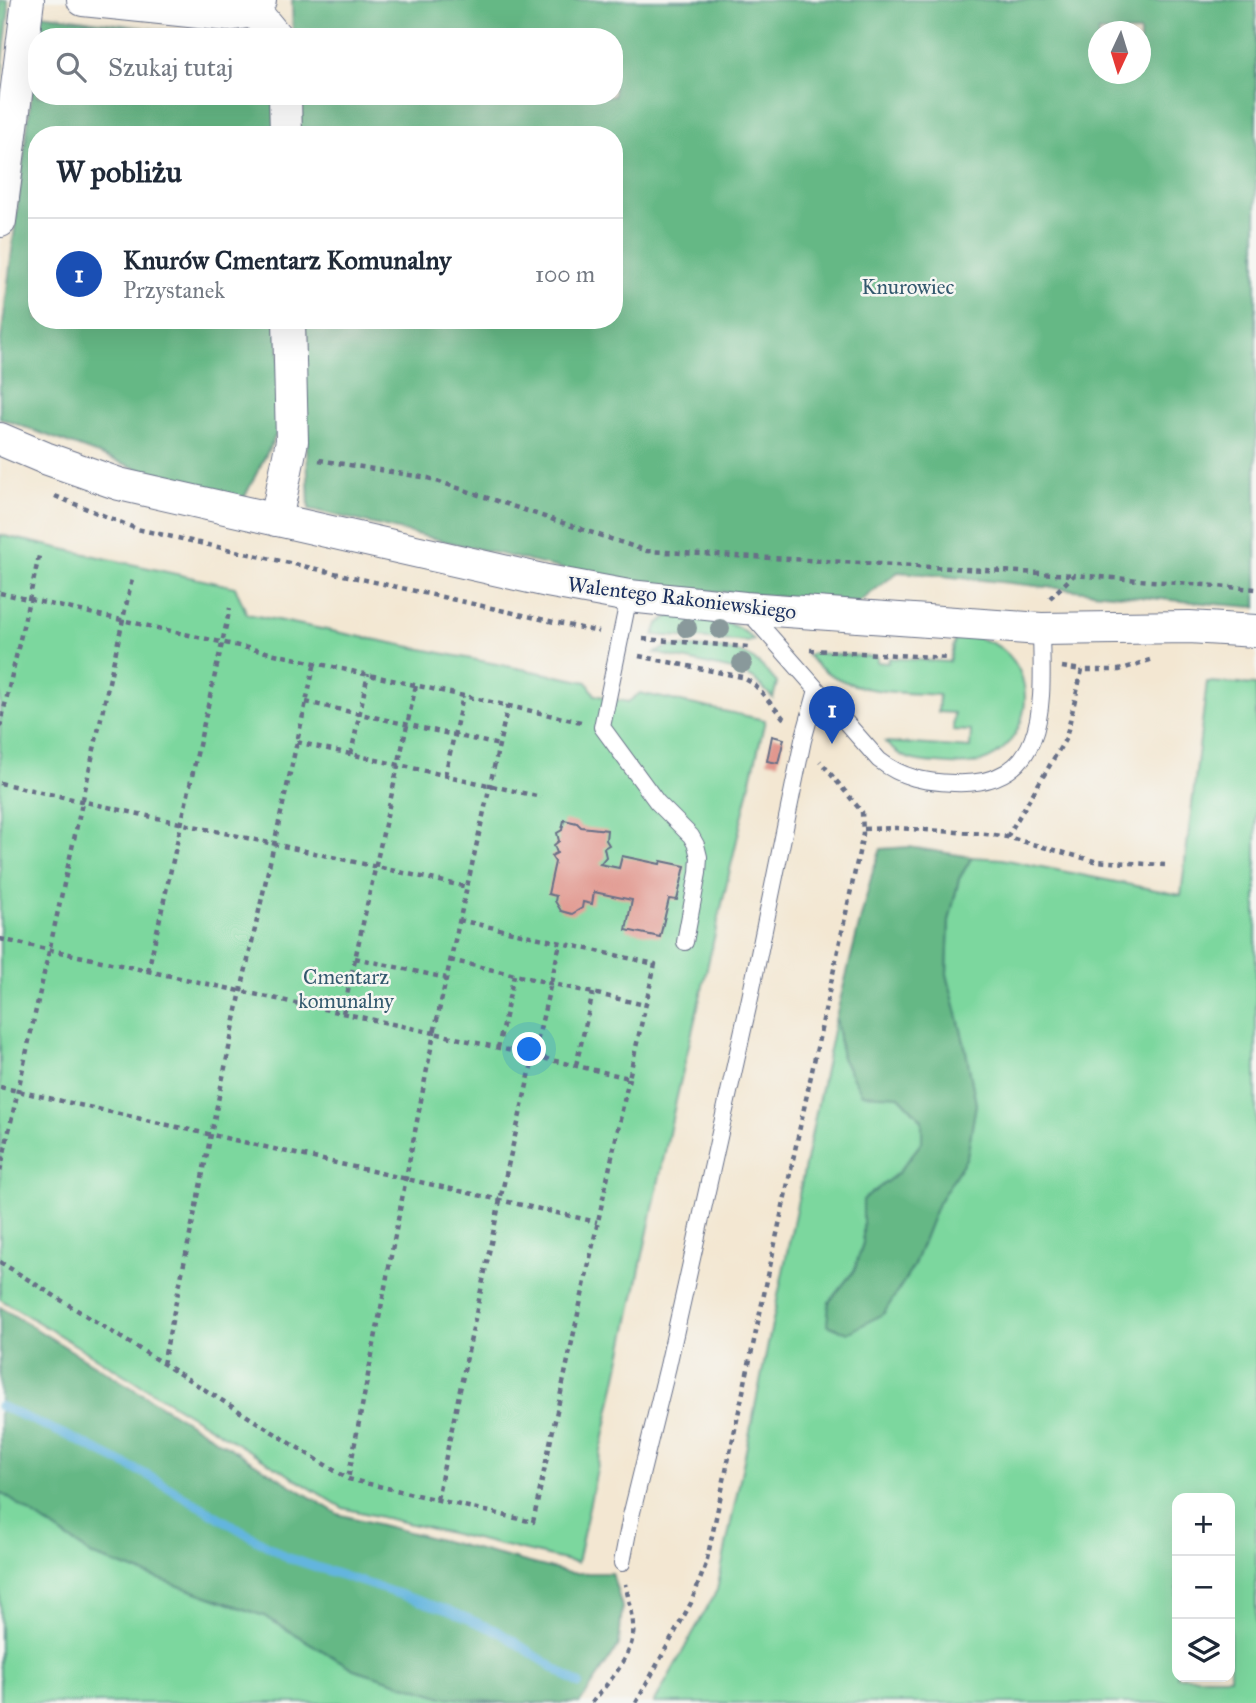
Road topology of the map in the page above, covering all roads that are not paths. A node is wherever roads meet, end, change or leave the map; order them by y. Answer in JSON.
{"nodes":[{"id":1,"x":28,"y":0,"type":"edge"},
{"id":2,"x":83,"y":0,"type":"edge"},
{"id":3,"x":256,"y":4,"type":"edge"},
{"id":4,"x":271,"y":28,"type":"edge"},
{"id":5,"x":285,"y":105,"type":"edge"},
{"id":6,"x":286,"y":126,"type":"edge"},
{"id":7,"x":0,"y":221,"type":"edge"},
{"id":8,"x":289,"y":329,"type":"edge"},
{"id":9,"x":0,"y":439,"type":"edge"},
{"id":10,"x":276,"y":520,"type":"junction"},
{"id":11,"x":629,"y":596,"type":"junction"},
{"id":12,"x":745,"y":608,"type":"junction"},
{"id":13,"x":1030,"y":628,"type":"junction"},
{"id":14,"x":1256,"y":631,"type":"edge"},
{"id":15,"x":817,"y":690,"type":"junction"},
{"id":16,"x":685,"y":942,"type":"dead end"},
{"id":17,"x":622,"y":1563,"type":"road end"}],
"edges":[{"from":1,"to":7,"type":"street"},
{"from":2,"to":3,"type":"street"},
{"from":3,"to":4,"type":"street"},
{"from":5,"to":6,"type":"street"},
{"from":8,"to":10,"type":"street"},
{"from":9,"to":10,"type":"street","name":"Walentego Rakoniewskiego"},
{"from":10,"to":11,"type":"street","name":"Walentego Rakoniewskiego"},
{"from":11,"to":12,"type":"street","name":"Walentego Rakoniewskiego"},
{"from":11,"to":16,"type":"lane"},
{"from":12,"to":13,"type":"street","name":"Walentego Rakoniewskiego"},
{"from":12,"to":15,"type":"lane"},
{"from":13,"to":14,"type":"street","name":"Walentego Rakoniewskiego"},
{"from":13,"to":15,"type":"lane"},
{"from":15,"to":17,"type":"lane"}]}
